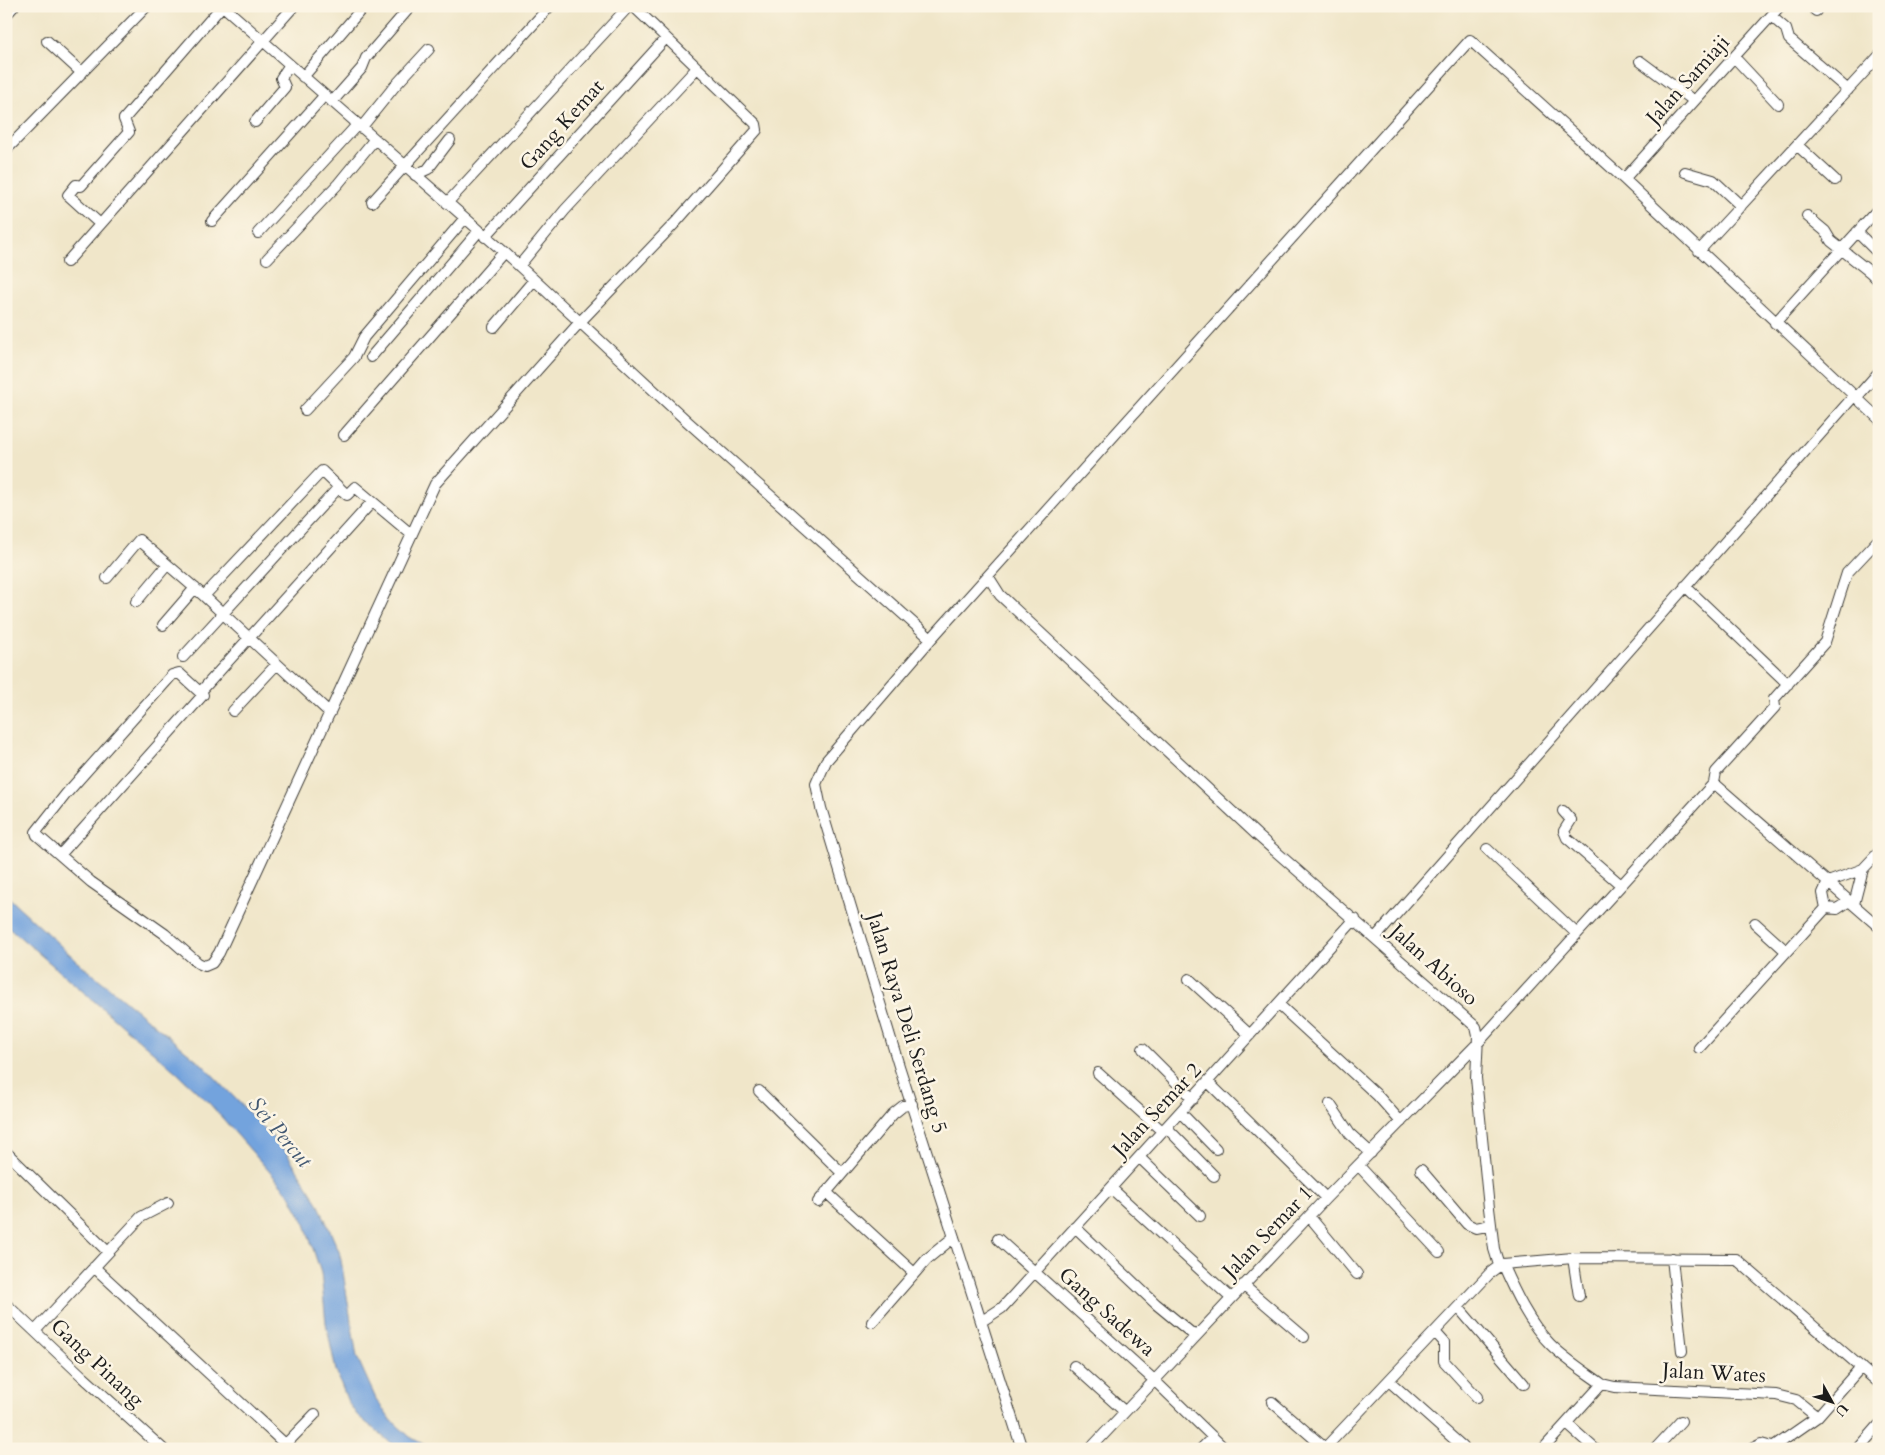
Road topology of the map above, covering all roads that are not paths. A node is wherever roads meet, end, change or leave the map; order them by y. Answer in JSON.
{"nodes":[{"id":1,"x":14,"y":6,"type":"edge"},
{"id":2,"x":147,"y":6,"type":"edge"},
{"id":3,"x":222,"y":6,"type":"edge"},
{"id":4,"x":294,"y":6,"type":"edge"},
{"id":5,"x":364,"y":6,"type":"edge"},
{"id":6,"x":411,"y":6,"type":"edge"},
{"id":7,"x":550,"y":6,"type":"edge"},
{"id":8,"x":631,"y":6,"type":"edge"},
{"id":9,"x":1780,"y":6,"type":"edge"},
{"id":10,"x":6,"y":15,"type":"edge"},
{"id":11,"x":1771,"y":16,"type":"junction"},
{"id":12,"x":666,"y":38,"type":"junction"},
{"id":13,"x":47,"y":41,"type":"dead end"},
{"id":14,"x":262,"y":42,"type":"junction"},
{"id":15,"x":429,"y":49,"type":"dead end"},
{"id":16,"x":1879,"y":56,"type":"edge"},
{"id":17,"x":1734,"y":57,"type":"junction"},
{"id":18,"x":1640,"y":61,"type":"dead end"},
{"id":19,"x":289,"y":66,"type":"junction"},
{"id":20,"x":697,"y":68,"type":"junction"},
{"id":21,"x":82,"y":73,"type":"junction"},
{"id":22,"x":303,"y":77,"type":"junction"},
{"id":23,"x":1848,"y":90,"type":"junction"},
{"id":24,"x":324,"y":96,"type":"junction"},
{"id":25,"x":1694,"y":101,"type":"junction"},
{"id":26,"x":332,"y":102,"type":"junction"},
{"id":27,"x":1778,"y":104,"type":"dead end"},
{"id":28,"x":254,"y":122,"type":"dead end"},
{"id":29,"x":359,"y":126,"type":"junction"},
{"id":30,"x":374,"y":140,"type":"junction"},
{"id":31,"x":450,"y":140,"type":"dead end"},
{"id":32,"x":1797,"y":144,"type":"junction"},
{"id":33,"x":6,"y":150,"type":"edge"},
{"id":34,"x":405,"y":166,"type":"junction"},
{"id":35,"x":1685,"y":172,"type":"dead end"},
{"id":36,"x":414,"y":175,"type":"junction"},
{"id":37,"x":1624,"y":179,"type":"junction"},
{"id":38,"x":1835,"y":180,"type":"dead end"},
{"id":39,"x":372,"y":202,"type":"dead end"},
{"id":40,"x":447,"y":203,"type":"junction"},
{"id":41,"x":1741,"y":206,"type":"junction"},
{"id":42,"x":1879,"y":208,"type":"edge"},
{"id":43,"x":1807,"y":216,"type":"dead end"},
{"id":44,"x":465,"y":218,"type":"junction"},
{"id":45,"x":212,"y":221,"type":"dead end"},
{"id":46,"x":100,"y":224,"type":"junction"},
{"id":47,"x":1857,"y":232,"type":"junction"},
{"id":48,"x":258,"y":233,"type":"dead end"},
{"id":49,"x":482,"y":234,"type":"junction"},
{"id":50,"x":1841,"y":250,"type":"junction"},
{"id":51,"x":1699,"y":251,"type":"junction"},
{"id":52,"x":504,"y":252,"type":"junction"},
{"id":53,"x":1879,"y":254,"type":"edge"},
{"id":54,"x":267,"y":259,"type":"dead end"},
{"id":55,"x":67,"y":262,"type":"dead end"},
{"id":56,"x":519,"y":266,"type":"junction"},
{"id":57,"x":534,"y":280,"type":"junction"},
{"id":58,"x":1879,"y":281,"type":"edge"},
{"id":59,"x":580,"y":322,"type":"junction"},
{"id":60,"x":1775,"y":322,"type":"junction"},
{"id":61,"x":494,"y":327,"type":"dead end"},
{"id":62,"x":371,"y":357,"type":"dead end"},
{"id":63,"x":1879,"y":372,"type":"edge"},
{"id":64,"x":1855,"y":397,"type":"junction"},
{"id":65,"x":305,"y":410,"type":"dead end"},
{"id":66,"x":1879,"y":419,"type":"edge"},
{"id":67,"x":344,"y":435,"type":"dead end"},
{"id":68,"x":339,"y":487,"type":"junction"},
{"id":69,"x":372,"y":502,"type":"junction"},
{"id":70,"x":411,"y":534,"type":"junction"},
{"id":71,"x":1879,"y":539,"type":"edge"},
{"id":72,"x":168,"y":565,"type":"junction"},
{"id":73,"x":988,"y":576,"type":"junction"},
{"id":74,"x":107,"y":578,"type":"dead end"},
{"id":75,"x":1685,"y":586,"type":"junction"},
{"id":76,"x":195,"y":588,"type":"junction"},
{"id":77,"x":204,"y":596,"type":"junction"},
{"id":78,"x":136,"y":602,"type":"dead end"},
{"id":79,"x":223,"y":614,"type":"junction"},
{"id":80,"x":163,"y":625,"type":"dead end"},
{"id":81,"x":249,"y":638,"type":"junction"},
{"id":82,"x":931,"y":639,"type":"junction"},
{"id":83,"x":183,"y":657,"type":"dead end"},
{"id":84,"x":277,"y":664,"type":"junction"},
{"id":85,"x":1788,"y":684,"type":"junction"},
{"id":86,"x":204,"y":688,"type":"dead end"},
{"id":87,"x":233,"y":711,"type":"dead end"},
{"id":88,"x":330,"y":713,"type":"junction"},
{"id":89,"x":1714,"y":783,"type":"junction"},
{"id":90,"x":1563,"y":811,"type":"dead end"},
{"id":91,"x":1487,"y":849,"type":"dead end"},
{"id":92,"x":1879,"y":852,"type":"edge"},
{"id":93,"x":60,"y":855,"type":"junction"},
{"id":94,"x":1863,"y":869,"type":"junction"},
{"id":95,"x":1828,"y":882,"type":"junction"},
{"id":96,"x":1621,"y":885,"type":"junction"},
{"id":97,"x":1852,"y":902,"type":"junction"},
{"id":98,"x":1826,"y":908,"type":"junction"},
{"id":99,"x":1355,"y":919,"type":"junction"},
{"id":100,"x":1755,"y":923,"type":"dead end"},
{"id":101,"x":1879,"y":927,"type":"edge"},
{"id":102,"x":1577,"y":934,"type":"junction"},
{"id":103,"x":1375,"y":938,"type":"junction"},
{"id":104,"x":1786,"y":951,"type":"junction"},
{"id":105,"x":1189,"y":979,"type":"dead end"},
{"id":106,"x":1278,"y":1004,"type":"junction"},
{"id":107,"x":1250,"y":1035,"type":"junction"},
{"id":108,"x":1699,"y":1048,"type":"dead end"},
{"id":109,"x":1143,"y":1049,"type":"dead end"},
{"id":110,"x":1471,"y":1049,"type":"junction"},
{"id":111,"x":1098,"y":1073,"type":"dead end"},
{"id":112,"x":1208,"y":1082,"type":"junction"},
{"id":113,"x":758,"y":1091,"type":"dead end"},
{"id":114,"x":1193,"y":1099,"type":"junction"},
{"id":115,"x":912,"y":1104,"type":"junction"},
{"id":116,"x":1330,"y":1104,"type":"dead end"},
{"id":117,"x":1180,"y":1112,"type":"junction"},
{"id":118,"x":1401,"y":1122,"type":"junction"},
{"id":119,"x":1164,"y":1129,"type":"junction"},
{"id":120,"x":1216,"y":1149,"type":"dead end"},
{"id":121,"x":6,"y":1152,"type":"edge"},
{"id":122,"x":1371,"y":1153,"type":"junction"},
{"id":123,"x":1139,"y":1156,"type":"junction"},
{"id":124,"x":1359,"y":1166,"type":"junction"},
{"id":125,"x":1421,"y":1170,"type":"dead end"},
{"id":126,"x":842,"y":1173,"type":"junction"},
{"id":127,"x":1214,"y":1176,"type":"dead end"},
{"id":128,"x":1111,"y":1188,"type":"junction"},
{"id":129,"x":826,"y":1192,"type":"junction"},
{"id":130,"x":1326,"y":1198,"type":"junction"},
{"id":131,"x":818,"y":1202,"type":"dead end"},
{"id":132,"x":168,"y":1203,"type":"dead end"},
{"id":133,"x":1200,"y":1216,"type":"dead end"},
{"id":134,"x":1309,"y":1216,"type":"junction"},
{"id":135,"x":1491,"y":1225,"type":"junction"},
{"id":136,"x":1075,"y":1227,"type":"junction"},
{"id":137,"x":954,"y":1237,"type":"junction"},
{"id":138,"x":998,"y":1238,"type":"dead end"},
{"id":139,"x":108,"y":1252,"type":"junction"},
{"id":140,"x":1439,"y":1252,"type":"dead end"},
{"id":141,"x":1573,"y":1258,"type":"junction"},
{"id":142,"x":1672,"y":1258,"type":"junction"},
{"id":143,"x":1500,"y":1265,"type":"junction"},
{"id":144,"x":94,"y":1267,"type":"junction"},
{"id":145,"x":1035,"y":1272,"type":"junction"},
{"id":146,"x":914,"y":1273,"type":"junction"},
{"id":147,"x":1357,"y":1274,"type":"dead end"},
{"id":148,"x":1243,"y":1285,"type":"junction"},
{"id":149,"x":1579,"y":1296,"type":"dead end"},
{"id":150,"x":1230,"y":1298,"type":"junction"},
{"id":151,"x":6,"y":1304,"type":"edge"},
{"id":152,"x":1458,"y":1307,"type":"junction"},
{"id":153,"x":983,"y":1321,"type":"junction"},
{"id":154,"x":872,"y":1322,"type":"dead end"},
{"id":155,"x":35,"y":1330,"type":"junction"},
{"id":156,"x":1435,"y":1332,"type":"junction"},
{"id":157,"x":1195,"y":1336,"type":"junction"},
{"id":158,"x":1304,"y":1337,"type":"dead end"},
{"id":159,"x":1682,"y":1351,"type":"dead end"},
{"id":160,"x":1074,"y":1366,"type":"dead end"},
{"id":161,"x":1861,"y":1367,"type":"junction"},
{"id":162,"x":1154,"y":1380,"type":"junction"},
{"id":163,"x":1389,"y":1380,"type":"junction"},
{"id":164,"x":1524,"y":1384,"type":"dead end"},
{"id":165,"x":1602,"y":1384,"type":"junction"},
{"id":166,"x":1879,"y":1384,"type":"edge"},
{"id":167,"x":1477,"y":1397,"type":"dead end"},
{"id":168,"x":1272,"y":1402,"type":"dead end"},
{"id":169,"x":1124,"y":1411,"type":"junction"},
{"id":170,"x":315,"y":1414,"type":"dead end"},
{"id":171,"x":1817,"y":1417,"type":"junction"},
{"id":172,"x":1681,"y":1421,"type":"dead end"},
{"id":173,"x":1567,"y":1424,"type":"junction"},
{"id":174,"x":1879,"y":1425,"type":"edge"},
{"id":175,"x":1213,"y":1437,"type":"junction"},
{"id":176,"x":283,"y":1446,"type":"edge"},
{"id":177,"x":1463,"y":1447,"type":"dead end"},
{"id":178,"x":1325,"y":1448,"type":"edge"},
{"id":179,"x":1771,"y":1448,"type":"edge"},
{"id":180,"x":163,"y":1449,"type":"edge"},
{"id":181,"x":1022,"y":1449,"type":"edge"},
{"id":182,"x":1090,"y":1449,"type":"edge"},
{"id":183,"x":1201,"y":1449,"type":"edge"},
{"id":184,"x":1225,"y":1449,"type":"edge"},
{"id":185,"x":1543,"y":1449,"type":"edge"},
{"id":186,"x":1595,"y":1449,"type":"edge"},
{"id":187,"x":1655,"y":1449,"type":"edge"},
{"id":188,"x":1751,"y":1449,"type":"edge"},
{"id":189,"x":1858,"y":1449,"type":"edge"}],
"edges":[{"from":1,"to":10,"type":"street"},
{"from":2,"to":21,"type":"street"},
{"from":3,"to":14,"type":"street"},
{"from":3,"to":46,"type":"street"},
{"from":4,"to":14,"type":"street"},
{"from":5,"to":22,"type":"street"},
{"from":6,"to":26,"type":"street"},
{"from":7,"to":34,"type":"street"},
{"from":8,"to":12,"type":"street"},
{"from":8,"to":40,"type":"street"},
{"from":9,"to":11,"type":"street","name":"Jalan Samiaji"},
{"from":11,"to":17,"type":"street","name":"Jalan Samiaji"},
{"from":11,"to":23,"type":"street"},
{"from":12,"to":20,"type":"street"},
{"from":12,"to":49,"type":"street","name":"Gang Kemat"},
{"from":13,"to":21,"type":"street"},
{"from":14,"to":19,"type":"street"},
{"from":14,"to":46,"type":"street"},
{"from":15,"to":29,"type":"street"},
{"from":16,"to":23,"type":"street"},
{"from":17,"to":25,"type":"street","name":"Jalan Samiaji"},
{"from":17,"to":27,"type":"street"},
{"from":18,"to":25,"type":"street"},
{"from":19,"to":22,"type":"street"},
{"from":19,"to":28,"type":"street"},
{"from":20,"to":56,"type":"street"},
{"from":20,"to":59,"type":"street"},
{"from":21,"to":33,"type":"street"},
{"from":22,"to":24,"type":"street"},
{"from":23,"to":32,"type":"street"},
{"from":24,"to":26,"type":"street"},
{"from":24,"to":45,"type":"street"},
{"from":25,"to":37,"type":"street","name":"Jalan Samiaji"},
{"from":26,"to":29,"type":"street"},
{"from":29,"to":30,"type":"street"},
{"from":29,"to":48,"type":"street"},
{"from":30,"to":34,"type":"street"},
{"from":30,"to":54,"type":"street"},
{"from":31,"to":36,"type":"street"},
{"from":32,"to":38,"type":"street"},
{"from":32,"to":41,"type":"street"},
{"from":34,"to":36,"type":"street"},
{"from":34,"to":39,"type":"street"},
{"from":35,"to":41,"type":"street"},
{"from":36,"to":40,"type":"street"},
{"from":37,"to":51,"type":"street"},
{"from":37,"to":73,"type":"street","name":"Jalan Raya Deli Serdang 5"},
{"from":40,"to":44,"type":"street"},
{"from":41,"to":51,"type":"street"},
{"from":42,"to":47,"type":"street"},
{"from":43,"to":50,"type":"street"},
{"from":44,"to":49,"type":"street"},
{"from":44,"to":65,"type":"street"},
{"from":46,"to":55,"type":"street"},
{"from":47,"to":50,"type":"street"},
{"from":47,"to":53,"type":"street"},
{"from":49,"to":52,"type":"street"},
{"from":49,"to":62,"type":"street","name":"Gang Kemat"},
{"from":50,"to":58,"type":"street"},
{"from":50,"to":60,"type":"street"},
{"from":51,"to":60,"type":"street"},
{"from":52,"to":56,"type":"street"},
{"from":52,"to":67,"type":"street"},
{"from":56,"to":57,"type":"street"},
{"from":57,"to":59,"type":"street"},
{"from":57,"to":61,"type":"street"},
{"from":59,"to":70,"type":"street"},
{"from":59,"to":82,"type":"street"},
{"from":60,"to":64,"type":"street"},
{"from":63,"to":64,"type":"street"},
{"from":64,"to":66,"type":"street"},
{"from":64,"to":75,"type":"street"},
{"from":68,"to":69,"type":"street"},
{"from":68,"to":77,"type":"street"},
{"from":68,"to":79,"type":"street"},
{"from":69,"to":70,"type":"street"},
{"from":69,"to":81,"type":"street"},
{"from":70,"to":88,"type":"street"},
{"from":71,"to":85,"type":"street","name":"Jalan Semar 1"},
{"from":72,"to":74,"type":"street"},
{"from":72,"to":76,"type":"street"},
{"from":72,"to":78,"type":"street"},
{"from":73,"to":82,"type":"street","name":"Jalan Raya Deli Serdang 5"},
{"from":73,"to":99,"type":"street","name":"Jalan Abioso"},
{"from":75,"to":85,"type":"street"},
{"from":75,"to":103,"type":"street"},
{"from":76,"to":77,"type":"street"},
{"from":76,"to":80,"type":"street"},
{"from":77,"to":79,"type":"street"},
{"from":79,"to":81,"type":"street"},
{"from":79,"to":83,"type":"street"},
{"from":81,"to":84,"type":"street"},
{"from":81,"to":86,"type":"street"},
{"from":82,"to":115,"type":"street","name":"Jalan Raya Deli Serdang 5"},
{"from":84,"to":87,"type":"street"},
{"from":84,"to":88,"type":"street"},
{"from":85,"to":89,"type":"street","name":"Jalan Semar 1"},
{"from":88,"to":93,"type":"street"},
{"from":89,"to":95,"type":"street"},
{"from":89,"to":96,"type":"street","name":"Jalan Semar 1"},
{"from":90,"to":96,"type":"street"},
{"from":91,"to":102,"type":"street"},
{"from":92,"to":94,"type":"street"},
{"from":93,"to":93,"type":"street"},
{"from":94,"to":95,"type":"street"},
{"from":94,"to":97,"type":"street"},
{"from":95,"to":97,"type":"street"},
{"from":95,"to":98,"type":"street"},
{"from":96,"to":102,"type":"street","name":"Jalan Semar 1"},
{"from":97,"to":98,"type":"street"},
{"from":97,"to":101,"type":"street"},
{"from":98,"to":104,"type":"street"},
{"from":99,"to":103,"type":"street","name":"Jalan Abioso"},
{"from":99,"to":106,"type":"street","name":"Jalan Semar 2"},
{"from":100,"to":104,"type":"street"},
{"from":102,"to":110,"type":"street","name":"Jalan Semar 1"},
{"from":103,"to":110,"type":"street","name":"Jalan Abioso"},
{"from":104,"to":108,"type":"street"},
{"from":105,"to":107,"type":"street"},
{"from":106,"to":107,"type":"street","name":"Jalan Semar 2"},
{"from":106,"to":118,"type":"street"},
{"from":107,"to":112,"type":"street","name":"Jalan Semar 2"},
{"from":109,"to":114,"type":"street"},
{"from":110,"to":118,"type":"street","name":"Jalan Semar 1"},
{"from":110,"to":135,"type":"street","name":"Jalan Abioso"},
{"from":111,"to":119,"type":"street"},
{"from":112,"to":114,"type":"street","name":"Jalan Semar 2"},
{"from":112,"to":130,"type":"street"},
{"from":113,"to":126,"type":"street"},
{"from":114,"to":117,"type":"street","name":"Jalan Semar 2"},
{"from":115,"to":126,"type":"street"},
{"from":115,"to":137,"type":"street","name":"Jalan Raya Deli Serdang 5"},
{"from":116,"to":122,"type":"street"},
{"from":117,"to":119,"type":"street","name":"Jalan Semar 2"},
{"from":117,"to":120,"type":"street"},
{"from":118,"to":122,"type":"street","name":"Jalan Semar 1"},
{"from":119,"to":123,"type":"street","name":"Jalan Semar 2"},
{"from":119,"to":127,"type":"street"},
{"from":121,"to":139,"type":"street"},
{"from":122,"to":124,"type":"street","name":"Jalan Semar 1"},
{"from":123,"to":128,"type":"street","name":"Jalan Semar 2"},
{"from":123,"to":133,"type":"street"},
{"from":124,"to":130,"type":"street","name":"Jalan Semar 1"},
{"from":124,"to":140,"type":"street"},
{"from":125,"to":135,"type":"street"},
{"from":126,"to":129,"type":"street"},
{"from":128,"to":136,"type":"street","name":"Jalan Semar 2"},
{"from":128,"to":150,"type":"street"},
{"from":129,"to":131,"type":"street"},
{"from":129,"to":146,"type":"street"},
{"from":130,"to":134,"type":"street","name":"Jalan Semar 1"},
{"from":132,"to":139,"type":"street"},
{"from":134,"to":147,"type":"street"},
{"from":134,"to":148,"type":"street","name":"Jalan Semar 1"},
{"from":135,"to":143,"type":"street","name":"Jalan Abioso"},
{"from":136,"to":145,"type":"street","name":"Jalan Semar 2"},
{"from":136,"to":157,"type":"street"},
{"from":137,"to":146,"type":"street"},
{"from":137,"to":153,"type":"street","name":"Jalan Raya Deli Serdang 5"},
{"from":138,"to":145,"type":"street","name":"Gang Sadewa"},
{"from":139,"to":144,"type":"street"},
{"from":141,"to":142,"type":"street"},
{"from":141,"to":143,"type":"street"},
{"from":141,"to":149,"type":"street"},
{"from":142,"to":159,"type":"street"},
{"from":142,"to":161,"type":"street"},
{"from":143,"to":152,"type":"street"},
{"from":143,"to":165,"type":"street","name":"Jalan Abioso"},
{"from":144,"to":155,"type":"street"},
{"from":144,"to":176,"type":"street"},
{"from":145,"to":153,"type":"street","name":"Jalan Semar 2"},
{"from":145,"to":162,"type":"street","name":"Gang Sadewa"},
{"from":146,"to":154,"type":"street"},
{"from":148,"to":150,"type":"street","name":"Jalan Semar 1"},
{"from":148,"to":158,"type":"street"},
{"from":150,"to":157,"type":"street","name":"Jalan Semar 1"},
{"from":151,"to":155,"type":"street","name":"Gang Pinang"},
{"from":152,"to":156,"type":"street"},
{"from":152,"to":164,"type":"street"},
{"from":153,"to":181,"type":"street","name":"Jalan Raya Deli Serdang 5"},
{"from":155,"to":180,"type":"street","name":"Gang Pinang"},
{"from":156,"to":163,"type":"street"},
{"from":156,"to":167,"type":"street"},
{"from":157,"to":162,"type":"street","name":"Jalan Semar 1"},
{"from":160,"to":169,"type":"street"},
{"from":161,"to":166,"type":"street"},
{"from":161,"to":171,"type":"street"},
{"from":162,"to":169,"type":"street","name":"Jalan Semar 1"},
{"from":162,"to":175,"type":"street","name":"Gang Sadewa"},
{"from":163,"to":177,"type":"street"},
{"from":163,"to":178,"type":"street"},
{"from":165,"to":171,"type":"street","name":"Jalan Wates"},
{"from":165,"to":173,"type":"street"},
{"from":168,"to":178,"type":"street"},
{"from":169,"to":182,"type":"street","name":"Jalan Semar 1"},
{"from":170,"to":176,"type":"street"},
{"from":171,"to":179,"type":"street"},
{"from":172,"to":187,"type":"street"},
{"from":173,"to":185,"type":"street"},
{"from":173,"to":186,"type":"street"},
{"from":174,"to":189,"type":"street"},
{"from":175,"to":183,"type":"street"},
{"from":175,"to":184,"type":"street","name":"Gang Sadewa"},
{"from":179,"to":188,"type":"street"}]}
